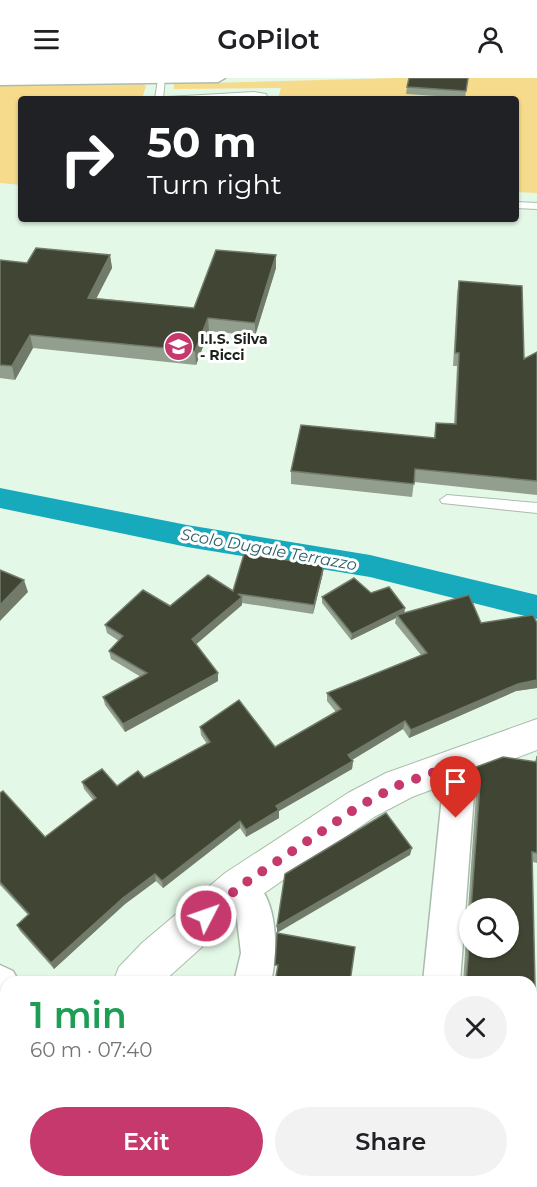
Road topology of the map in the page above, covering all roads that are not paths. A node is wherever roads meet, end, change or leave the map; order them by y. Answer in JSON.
{"nodes":[{"id":1,"x":218,"y":78,"type":"edge"},
{"id":2,"x":166,"y":79,"type":"edge"},
{"id":3,"x":0,"y":81,"type":"edge"},
{"id":4,"x":160,"y":96,"type":"edge"},
{"id":5,"x":219,"y":96,"type":"edge"},
{"id":6,"x":263,"y":96,"type":"edge"},
{"id":7,"x":519,"y":205,"type":"edge"},
{"id":8,"x":537,"y":206,"type":"edge"},
{"id":9,"x":447,"y":500,"type":"dead end"},
{"id":10,"x":537,"y":508,"type":"edge"},
{"id":11,"x":537,"y":734,"type":"edge"},
{"id":12,"x":443,"y":769,"type":"junction"},
{"id":13,"x":239,"y":887,"type":"junction"},
{"id":14,"x":140,"y":976,"type":"edge"},
{"id":15,"x":254,"y":976,"type":"edge"},
{"id":16,"x":442,"y":976,"type":"edge"}],
"edges":[{"from":1,"to":2,"type":"street"},
{"from":2,"to":3,"type":"street"},
{"from":2,"to":4,"type":"lane"},
{"from":5,"to":6,"type":"lane"},
{"from":7,"to":8,"type":"lane"},
{"from":9,"to":10,"type":"lane"},
{"from":11,"to":12,"type":"street"},
{"from":12,"to":13,"type":"street"},
{"from":12,"to":16,"type":"street"},
{"from":13,"to":14,"type":"street"},
{"from":13,"to":15,"type":"street"}]}
